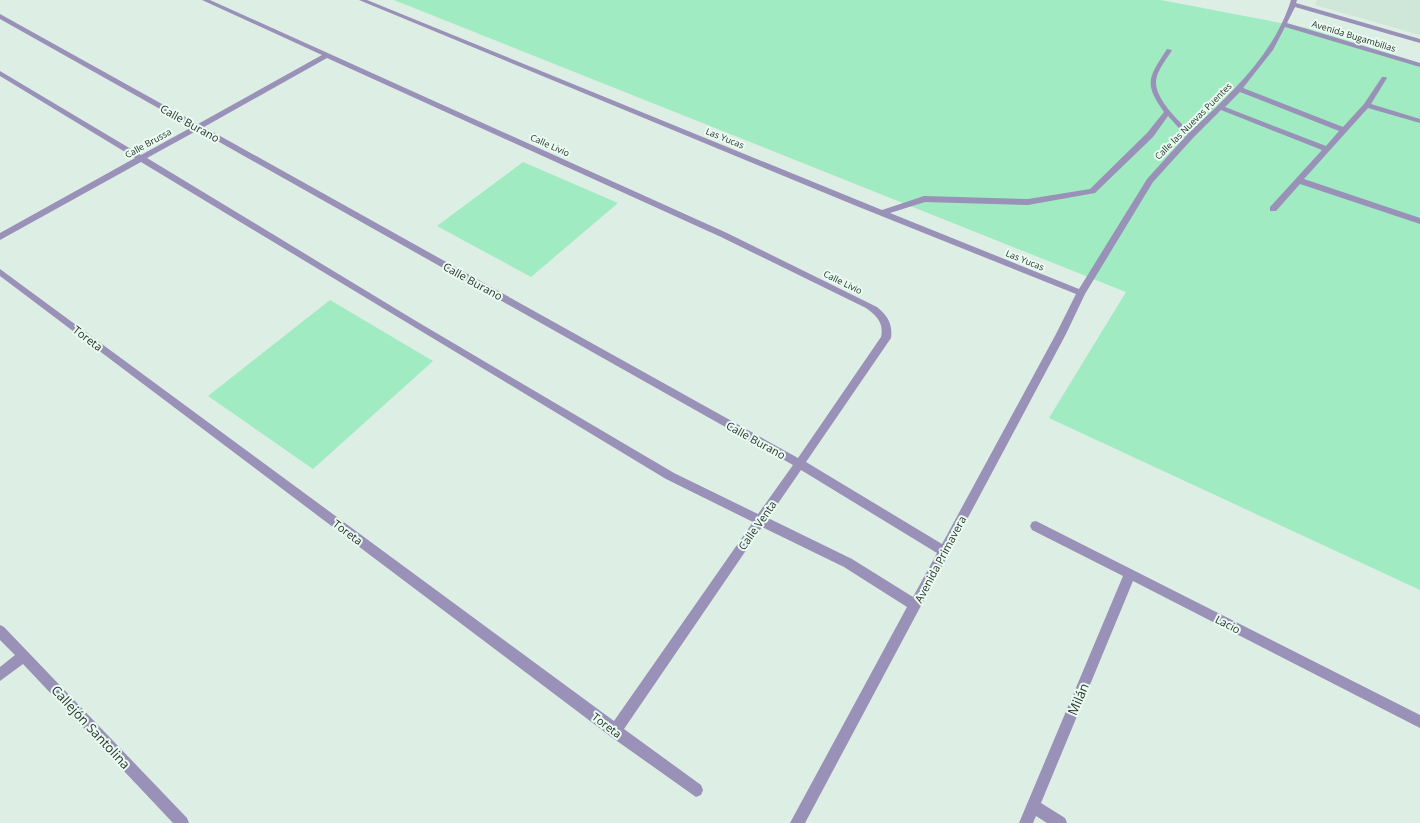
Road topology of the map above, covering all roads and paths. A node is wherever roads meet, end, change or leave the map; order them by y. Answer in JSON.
{"nodes":[{"id":1,"x":205,"y":0,"type":"edge"},
{"id":2,"x":362,"y":0,"type":"edge"},
{"id":3,"x":1293,"y":2,"type":"edge"},
{"id":4,"x":0,"y":16,"type":"edge"},
{"id":5,"x":1283,"y":24,"type":"junction"},
{"id":6,"x":1420,"y":41,"type":"edge"},
{"id":7,"x":1169,"y":50,"type":"dead end"},
{"id":8,"x":327,"y":55,"type":"junction"},
{"id":9,"x":1420,"y":65,"type":"edge"},
{"id":10,"x":0,"y":73,"type":"edge"},
{"id":11,"x":1384,"y":78,"type":"dead end"},
{"id":12,"x":1239,"y":89,"type":"junction"},
{"id":13,"x":1367,"y":104,"type":"junction"},
{"id":14,"x":1219,"y":107,"type":"junction"},
{"id":15,"x":1168,"y":111,"type":"junction"},
{"id":16,"x":1420,"y":122,"type":"edge"},
{"id":17,"x":197,"y":127,"type":"junction"},
{"id":18,"x":1343,"y":130,"type":"junction"},
{"id":19,"x":1190,"y":136,"type":"junction"},
{"id":20,"x":1326,"y":149,"type":"junction"},
{"id":21,"x":141,"y":158,"type":"junction"},
{"id":22,"x":1298,"y":180,"type":"junction"},
{"id":23,"x":1273,"y":209,"type":"dead end"},
{"id":24,"x":882,"y":213,"type":"junction"},
{"id":25,"x":1420,"y":221,"type":"edge"},
{"id":26,"x":0,"y":237,"type":"edge"},
{"id":27,"x":0,"y":272,"type":"edge"},
{"id":28,"x":1081,"y":293,"type":"junction"},
{"id":29,"x":882,"y":316,"type":"joint"},
{"id":30,"x":800,"y":464,"type":"junction"},
{"id":31,"x":761,"y":519,"type":"junction"},
{"id":32,"x":1036,"y":526,"type":"dead end"},
{"id":33,"x":944,"y":551,"type":"junction"},
{"id":34,"x":1130,"y":574,"type":"junction"},
{"id":35,"x":915,"y":605,"type":"junction"},
{"id":36,"x":0,"y":631,"type":"edge"},
{"id":37,"x":23,"y":656,"type":"junction"},
{"id":38,"x":0,"y":675,"type":"edge"},
{"id":39,"x":1420,"y":722,"type":"edge"},
{"id":40,"x":615,"y":731,"type":"junction"},
{"id":41,"x":696,"y":790,"type":"dead end"},
{"id":42,"x":1033,"y":806,"type":"junction"},
{"id":43,"x":180,"y":822,"type":"edge"},
{"id":44,"x":797,"y":823,"type":"edge"},
{"id":45,"x":1026,"y":823,"type":"edge"},
{"id":46,"x":1060,"y":823,"type":"edge"}],
"edges":[{"from":1,"to":8,"type":"street","name":"Calle Livio"},
{"from":2,"to":24,"type":"street","name":"Las Yucas"},
{"from":3,"to":5,"type":"street","name":"Calle las Nuevas Puentes"},
{"from":3,"to":6,"type":"street","name":"Avenida Bugambilias"},
{"from":4,"to":17,"type":"street","name":"Calle Burano"},
{"from":5,"to":9,"type":"street","name":"Avenida Bugambilias"},
{"from":5,"to":12,"type":"street","name":"Calle las Nuevas Puentes"},
{"from":7,"to":15,"type":"street"},
{"from":8,"to":17,"type":"street","name":"Calle Brussa"},
{"from":8,"to":29,"type":"street","name":"Calle Livio"},
{"from":10,"to":21,"type":"street"},
{"from":11,"to":13,"type":"street"},
{"from":12,"to":14,"type":"street","name":"Calle las Nuevas Puentes"},
{"from":12,"to":18,"type":"street"},
{"from":13,"to":16,"type":"street"},
{"from":13,"to":18,"type":"street"},
{"from":14,"to":19,"type":"street","name":"Calle las Nuevas Puentes"},
{"from":14,"to":20,"type":"street"},
{"from":15,"to":19,"type":"street"},
{"from":15,"to":24,"type":"street"},
{"from":17,"to":21,"type":"street","name":"Calle Brussa"},
{"from":17,"to":30,"type":"street","name":"Calle Burano"},
{"from":18,"to":20,"type":"street"},
{"from":19,"to":28,"type":"street","name":"Calle las Nuevas Puentes"},
{"from":20,"to":22,"type":"street"},
{"from":21,"to":26,"type":"street","name":"Calle Brussa"},
{"from":21,"to":31,"type":"street"},
{"from":22,"to":23,"type":"street"},
{"from":22,"to":25,"type":"street"},
{"from":24,"to":28,"type":"street","name":"Las Yucas"},
{"from":27,"to":40,"type":"street","name":"Toreta"},
{"from":28,"to":33,"type":"street","name":"Avenida Primavera"},
{"from":29,"to":30,"type":"street","name":"Calle Venta"},
{"from":30,"to":31,"type":"street","name":"Calle Venta"},
{"from":30,"to":33,"type":"street","name":"Calle Burano"},
{"from":31,"to":35,"type":"street"},
{"from":31,"to":40,"type":"street","name":"Calle Venta"},
{"from":32,"to":34,"type":"street","name":"Lacio"},
{"from":33,"to":35,"type":"street","name":"Avenida Primavera"},
{"from":34,"to":39,"type":"street","name":"Lacio"},
{"from":34,"to":42,"type":"street","name":"Milán"},
{"from":35,"to":44,"type":"street","name":"Avenida Primavera"},
{"from":36,"to":37,"type":"street","name":"Callejón Santolina"},
{"from":37,"to":38,"type":"street"},
{"from":37,"to":43,"type":"street","name":"Callejón Santolina"},
{"from":40,"to":41,"type":"street","name":"Toreta"},
{"from":42,"to":45,"type":"street","name":"Milán"},
{"from":42,"to":46,"type":"street"}]}
